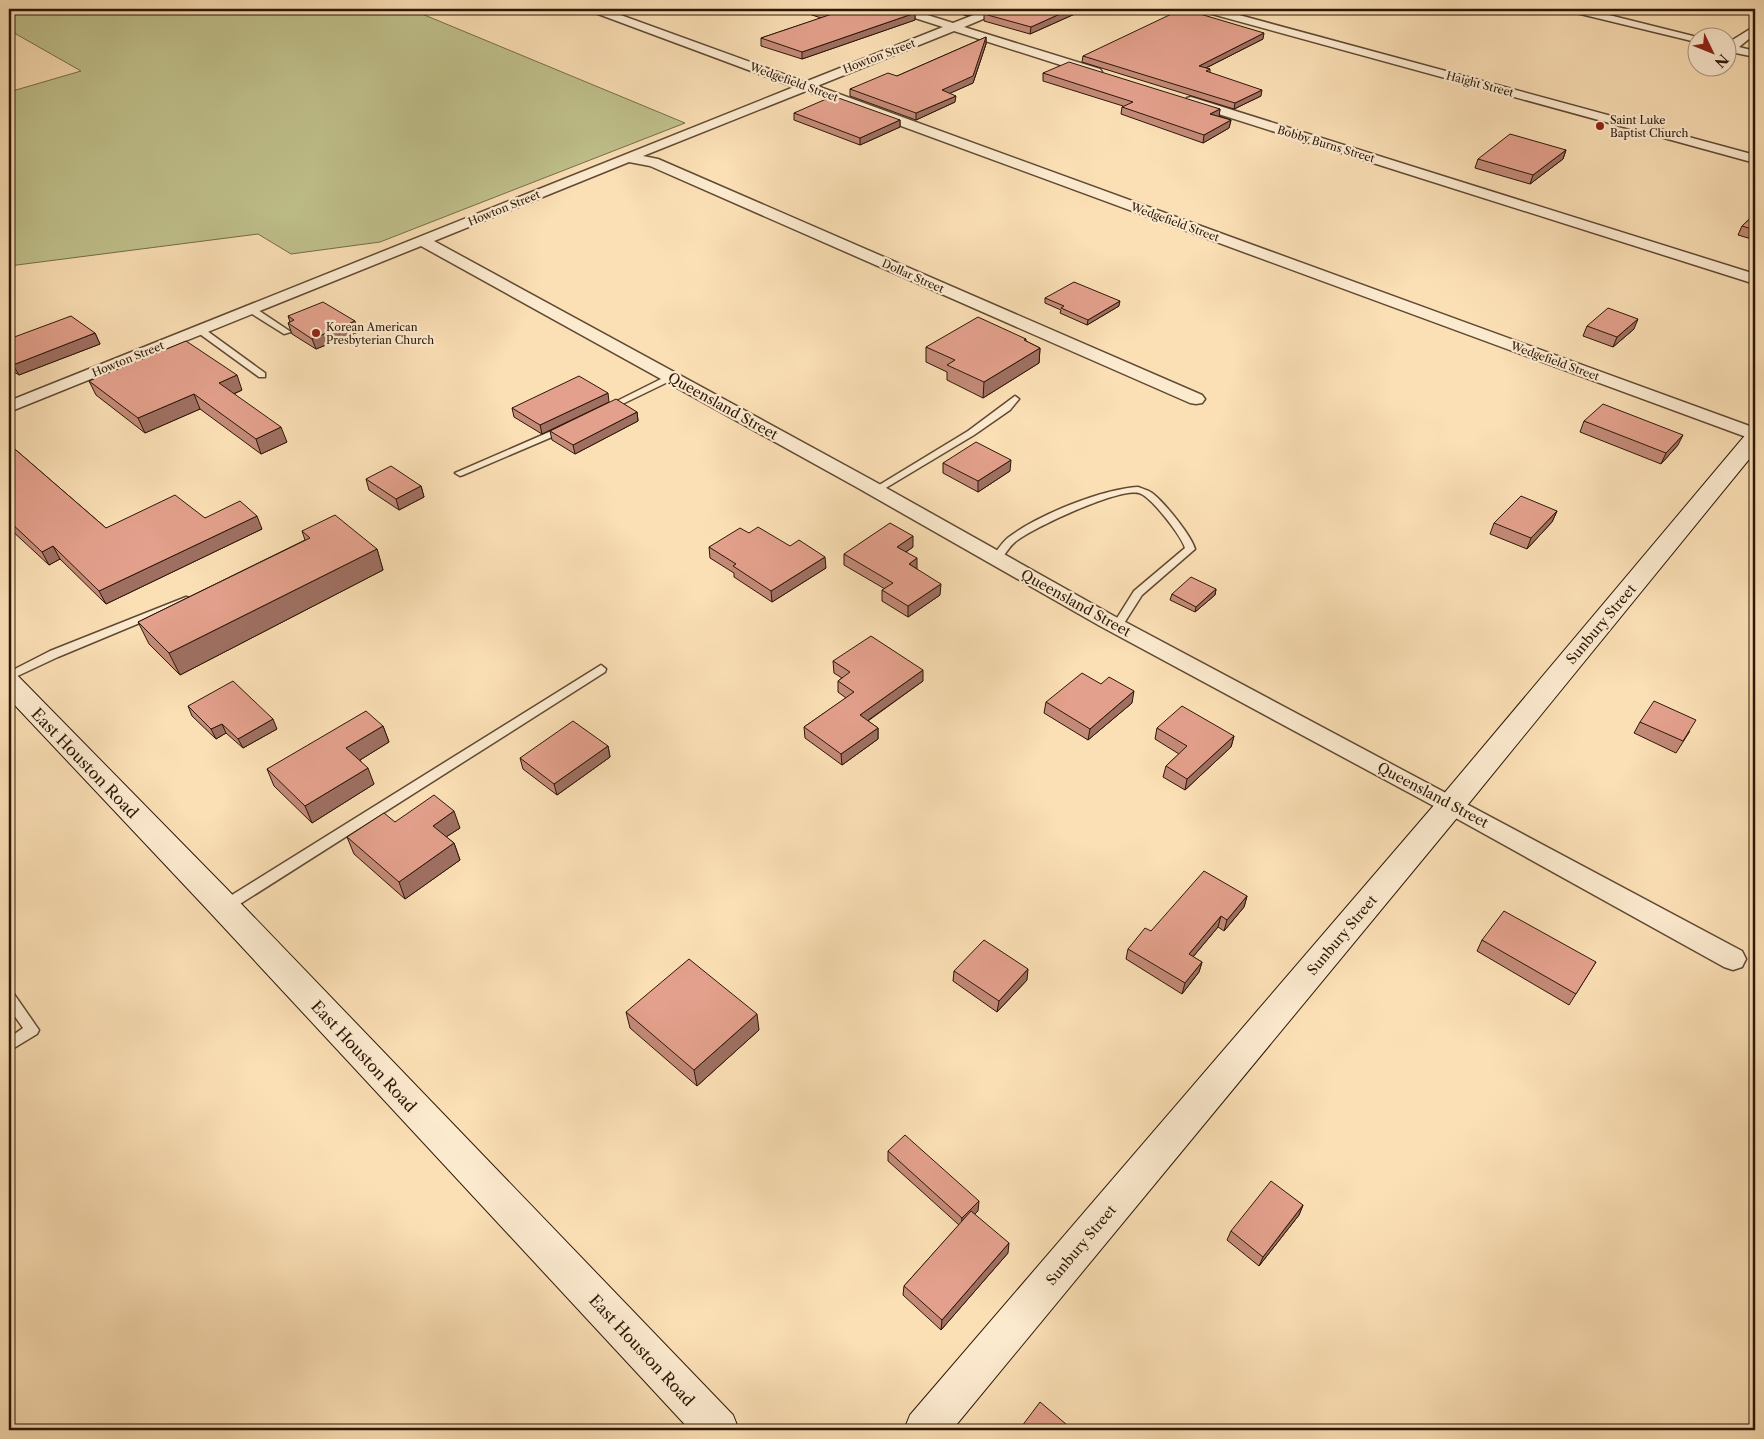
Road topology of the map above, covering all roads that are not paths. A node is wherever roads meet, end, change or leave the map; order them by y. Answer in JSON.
{"nodes":[{"id":1,"x":594,"y":9,"type":"edge"},
{"id":2,"x":897,"y":9,"type":"edge"},
{"id":3,"x":998,"y":9,"type":"edge"},
{"id":4,"x":1205,"y":9,"type":"edge"},
{"id":5,"x":1572,"y":9,"type":"edge"},
{"id":6,"x":954,"y":27,"type":"junction"},
{"id":7,"x":1755,"y":29,"type":"edge"},
{"id":8,"x":1686,"y":37,"type":"edge"},
{"id":9,"x":1736,"y":42,"type":"edge"},
{"id":10,"x":1736,"y":49,"type":"edge"},
{"id":11,"x":1755,"y":54,"type":"edge"},
{"id":12,"x":1105,"y":74,"type":"edge"},
{"id":13,"x":804,"y":86,"type":"junction"},
{"id":14,"x":1180,"y":98,"type":"edge"},
{"id":15,"x":628,"y":158,"type":"junction"},
{"id":16,"x":1755,"y":160,"type":"edge"},
{"id":17,"x":422,"y":241,"type":"junction"},
{"id":18,"x":1755,"y":278,"type":"edge"},
{"id":19,"x":252,"y":310,"type":"junction"},
{"id":20,"x":200,"y":330,"type":"junction"},
{"id":21,"x":287,"y":332,"type":"dead end"},
{"id":22,"x":262,"y":375,"type":"dead end"},
{"id":23,"x":671,"y":377,"type":"junction"},
{"id":24,"x":1015,"y":399,"type":"dead end"},
{"id":25,"x":1196,"y":399,"type":"dead end"},
{"id":26,"x":9,"y":408,"type":"edge"},
{"id":27,"x":596,"y":414,"type":"edge"},
{"id":28,"x":570,"y":426,"type":"edge"},
{"id":29,"x":1755,"y":436,"type":"edge"},
{"id":30,"x":460,"y":473,"type":"dead end"},
{"id":31,"x":876,"y":490,"type":"junction"},
{"id":32,"x":997,"y":558,"type":"junction"},
{"id":33,"x":199,"y":594,"type":"edge"},
{"id":34,"x":1117,"y":626,"type":"junction"},
{"id":35,"x":602,"y":669,"type":"dead end"},
{"id":36,"x":9,"y":676,"type":"edge"},
{"id":37,"x":9,"y":683,"type":"edge"},
{"id":38,"x":1451,"y":805,"type":"junction"},
{"id":39,"x":224,"y":907,"type":"junction"},
{"id":40,"x":1733,"y":959,"type":"dead end"},
{"id":41,"x":9,"y":998,"type":"edge"},
{"id":42,"x":9,"y":1045,"type":"edge"},
{"id":43,"x":709,"y":1427,"type":"edge"},
{"id":44,"x":926,"y":1430,"type":"edge"}],
"edges":[{"from":1,"to":13,"type":"street","name":"Wedgefield Street"},
{"from":2,"to":6,"type":"street"},
{"from":3,"to":6,"type":"street","name":"Howton Street"},
{"from":4,"to":16,"type":"street","name":"Haight Street"},
{"from":5,"to":8,"type":"street"},
{"from":6,"to":12,"type":"street"},
{"from":6,"to":13,"type":"street","name":"Howton Street"},
{"from":7,"to":9,"type":"street"},
{"from":10,"to":11,"type":"street"},
{"from":13,"to":15,"type":"street","name":"Howton Street"},
{"from":13,"to":29,"type":"street","name":"Wedgefield Street"},
{"from":14,"to":18,"type":"street","name":"Bobby Burns Street"},
{"from":15,"to":17,"type":"street","name":"Howton Street"},
{"from":15,"to":25,"type":"street","name":"Dollar Street"},
{"from":17,"to":19,"type":"street","name":"Howton Street"},
{"from":17,"to":23,"type":"street","name":"Queensland Street"},
{"from":19,"to":20,"type":"street","name":"Howton Street"},
{"from":19,"to":21,"type":"lane"},
{"from":20,"to":22,"type":"lane"},
{"from":20,"to":26,"type":"street","name":"Howton Street"},
{"from":23,"to":27,"type":"lane"},
{"from":23,"to":31,"type":"street","name":"Queensland Street"},
{"from":24,"to":31,"type":"lane"},
{"from":28,"to":30,"type":"lane"},
{"from":29,"to":38,"type":"street","name":"Sunbury Street"},
{"from":31,"to":32,"type":"street","name":"Queensland Street"},
{"from":32,"to":34,"type":"street","name":"Queensland Street"},
{"from":32,"to":34,"type":"lane"},
{"from":33,"to":36,"type":"lane"},
{"from":34,"to":38,"type":"street","name":"Queensland Street"},
{"from":35,"to":39,"type":"lane"},
{"from":37,"to":39,"type":"street","name":"East Houston Road"},
{"from":38,"to":40,"type":"street","name":"Queensland Street"},
{"from":38,"to":44,"type":"street","name":"Sunbury Street"},
{"from":39,"to":43,"type":"street","name":"East Houston Road"},
{"from":41,"to":42,"type":"lane"}]}
